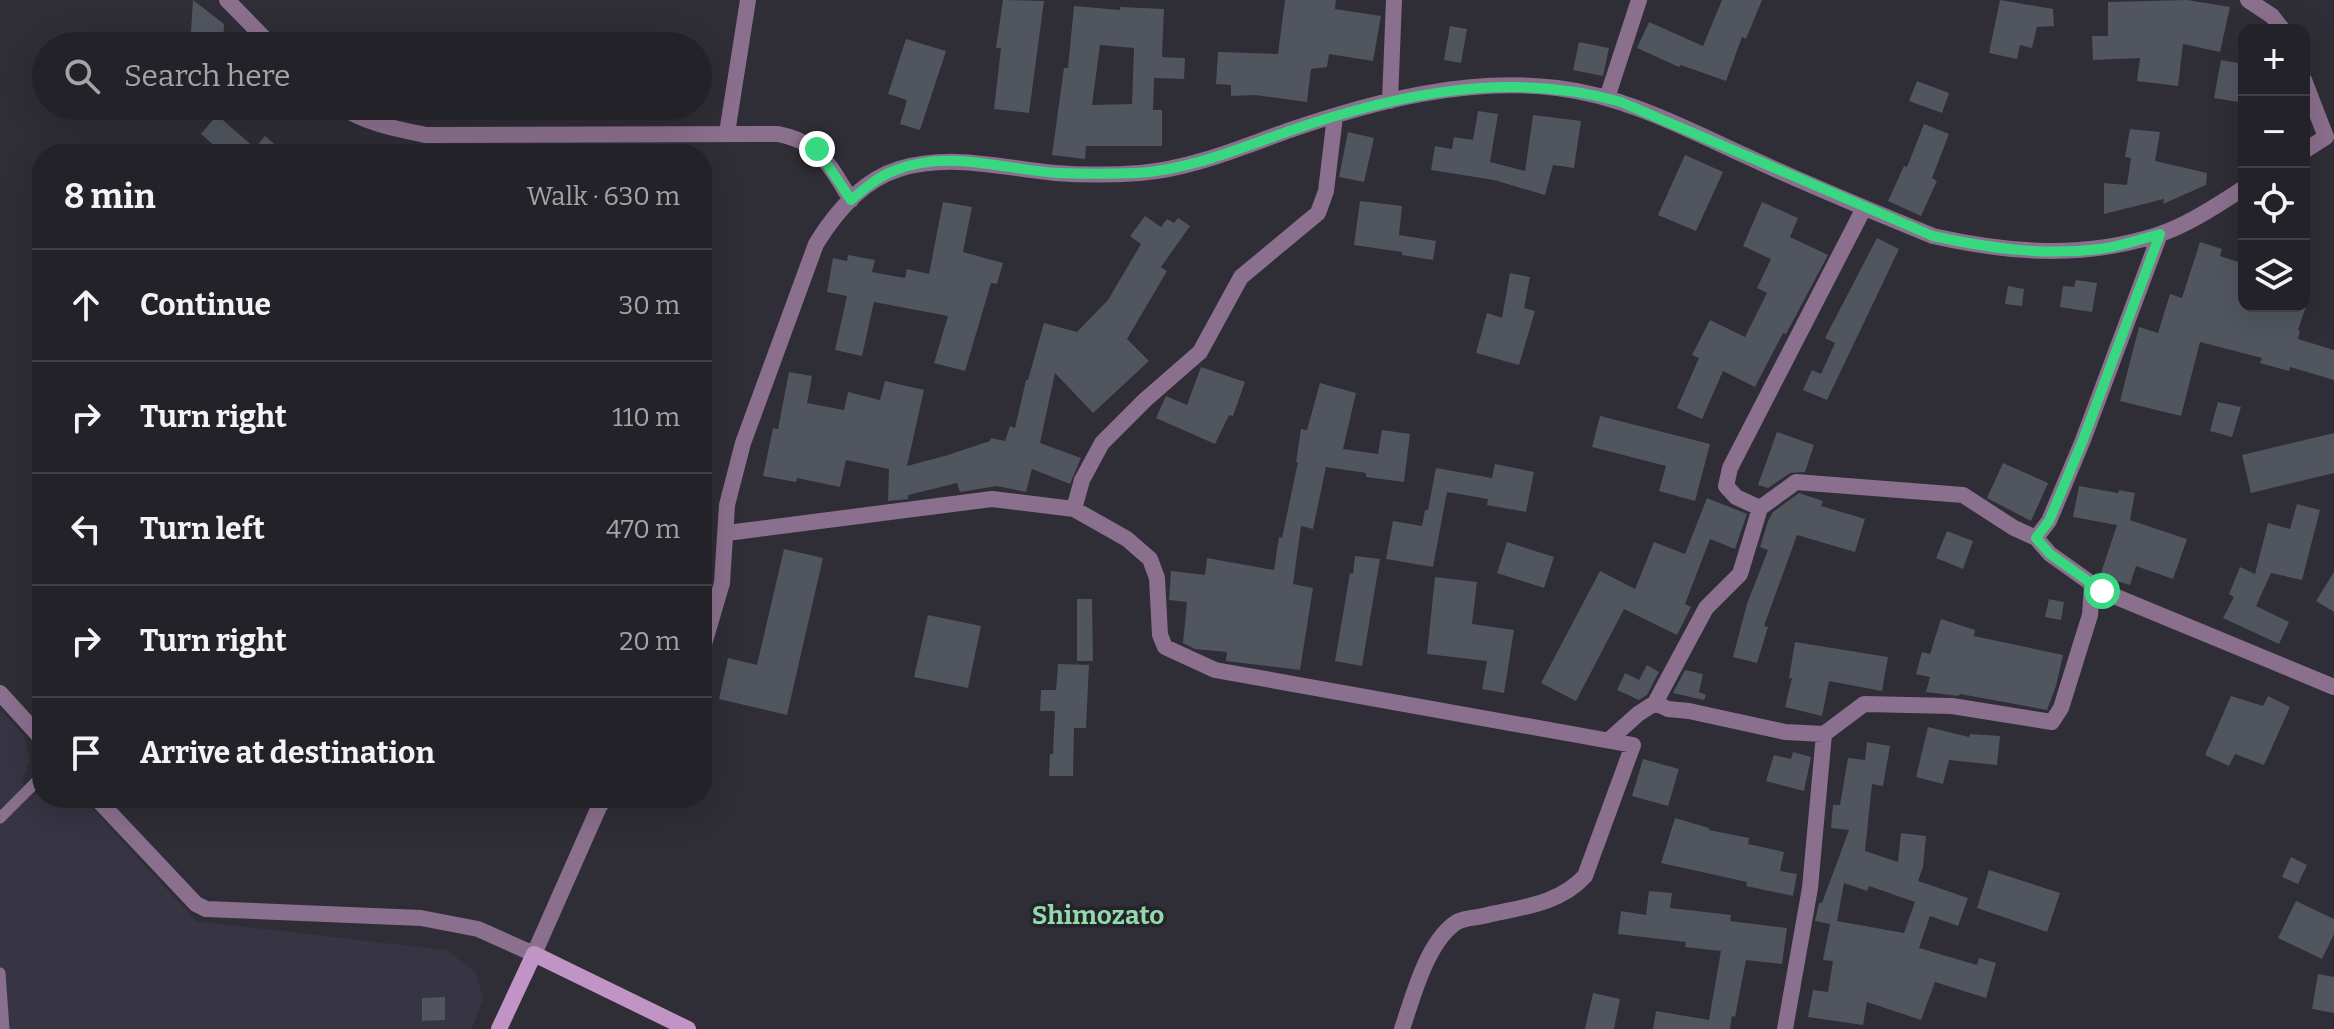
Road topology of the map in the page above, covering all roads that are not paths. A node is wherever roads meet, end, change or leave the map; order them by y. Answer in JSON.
{"nodes":[{"id":1,"x":227,"y":0,"type":"edge"},
{"id":2,"x":748,"y":0,"type":"edge"},
{"id":3,"x":1394,"y":0,"type":"edge"},
{"id":4,"x":1639,"y":0,"type":"edge"},
{"id":5,"x":2248,"y":0,"type":"edge"},
{"id":6,"x":2271,"y":8,"type":"edge"},
{"id":7,"x":258,"y":32,"type":"edge"},
{"id":8,"x":2310,"y":93,"type":"edge"},
{"id":9,"x":1607,"y":98,"type":"junction"},
{"id":10,"x":1390,"y":101,"type":"junction"},
{"id":11,"x":1335,"y":116,"type":"junction"},
{"id":12,"x":369,"y":120,"type":"edge"},
{"id":13,"x":727,"y":133,"type":"junction"},
{"id":14,"x":2330,"y":136,"type":"edge"},
{"id":15,"x":2310,"y":148,"type":"edge"},
{"id":16,"x":2238,"y":192,"type":"edge"},
{"id":17,"x":851,"y":200,"type":"junction"},
{"id":18,"x":1864,"y":208,"type":"junction"},
{"id":19,"x":2160,"y":234,"type":"junction"},
{"id":20,"x":1760,"y":508,"type":"junction"},
{"id":21,"x":1074,"y":509,"type":"junction"},
{"id":22,"x":727,"y":533,"type":"junction"},
{"id":23,"x":2036,"y":538,"type":"junction"},
{"id":24,"x":2092,"y":585,"type":"junction"},
{"id":25,"x":712,"y":617,"type":"edge"},
{"id":26,"x":2334,"y":687,"type":"edge"},
{"id":27,"x":0,"y":693,"type":"edge"},
{"id":28,"x":1655,"y":703,"type":"junction"},
{"id":29,"x":32,"y":728,"type":"edge"},
{"id":30,"x":1824,"y":734,"type":"junction"},
{"id":31,"x":1609,"y":740,"type":"junction"},
{"id":32,"x":32,"y":786,"type":"edge"},
{"id":33,"x":105,"y":808,"type":"edge"},
{"id":34,"x":600,"y":808,"type":"edge"},
{"id":35,"x":0,"y":818,"type":"edge"},
{"id":36,"x":534,"y":954,"type":"junction"},
{"id":37,"x":0,"y":973,"type":"edge"},
{"id":38,"x":4,"y":1029,"type":"edge"},
{"id":39,"x":499,"y":1029,"type":"edge"},
{"id":40,"x":688,"y":1029,"type":"edge"},
{"id":41,"x":1402,"y":1029,"type":"edge"},
{"id":42,"x":1785,"y":1029,"type":"edge"}],
"edges":[{"from":1,"to":7,"type":"street"},
{"from":2,"to":13,"type":"street"},
{"from":3,"to":10,"type":"street"},
{"from":4,"to":9,"type":"street"},
{"from":5,"to":6,"type":"street"},
{"from":8,"to":14,"type":"street"},
{"from":9,"to":10,"type":"street"},
{"from":9,"to":18,"type":"street"},
{"from":10,"to":11,"type":"street"},
{"from":11,"to":17,"type":"street"},
{"from":11,"to":21,"type":"street"},
{"from":12,"to":13,"type":"street"},
{"from":13,"to":17,"type":"street"},
{"from":14,"to":15,"type":"street"},
{"from":16,"to":19,"type":"street"},
{"from":17,"to":22,"type":"street"},
{"from":18,"to":19,"type":"street"},
{"from":18,"to":20,"type":"street"},
{"from":19,"to":23,"type":"street"},
{"from":20,"to":23,"type":"street"},
{"from":20,"to":28,"type":"street"},
{"from":21,"to":22,"type":"street"},
{"from":21,"to":31,"type":"street"},
{"from":22,"to":25,"type":"street"},
{"from":23,"to":24,"type":"street"},
{"from":24,"to":26,"type":"street"},
{"from":24,"to":30,"type":"street"},
{"from":27,"to":29,"type":"street"},
{"from":28,"to":30,"type":"street"},
{"from":28,"to":31,"type":"street"},
{"from":30,"to":42,"type":"street"},
{"from":31,"to":41,"type":"street"},
{"from":32,"to":35,"type":"lane"},
{"from":33,"to":36,"type":"street"},
{"from":34,"to":36,"type":"street"},
{"from":36,"to":39,"type":"main road"},
{"from":36,"to":40,"type":"main road"},
{"from":37,"to":38,"type":"lane"}]}
